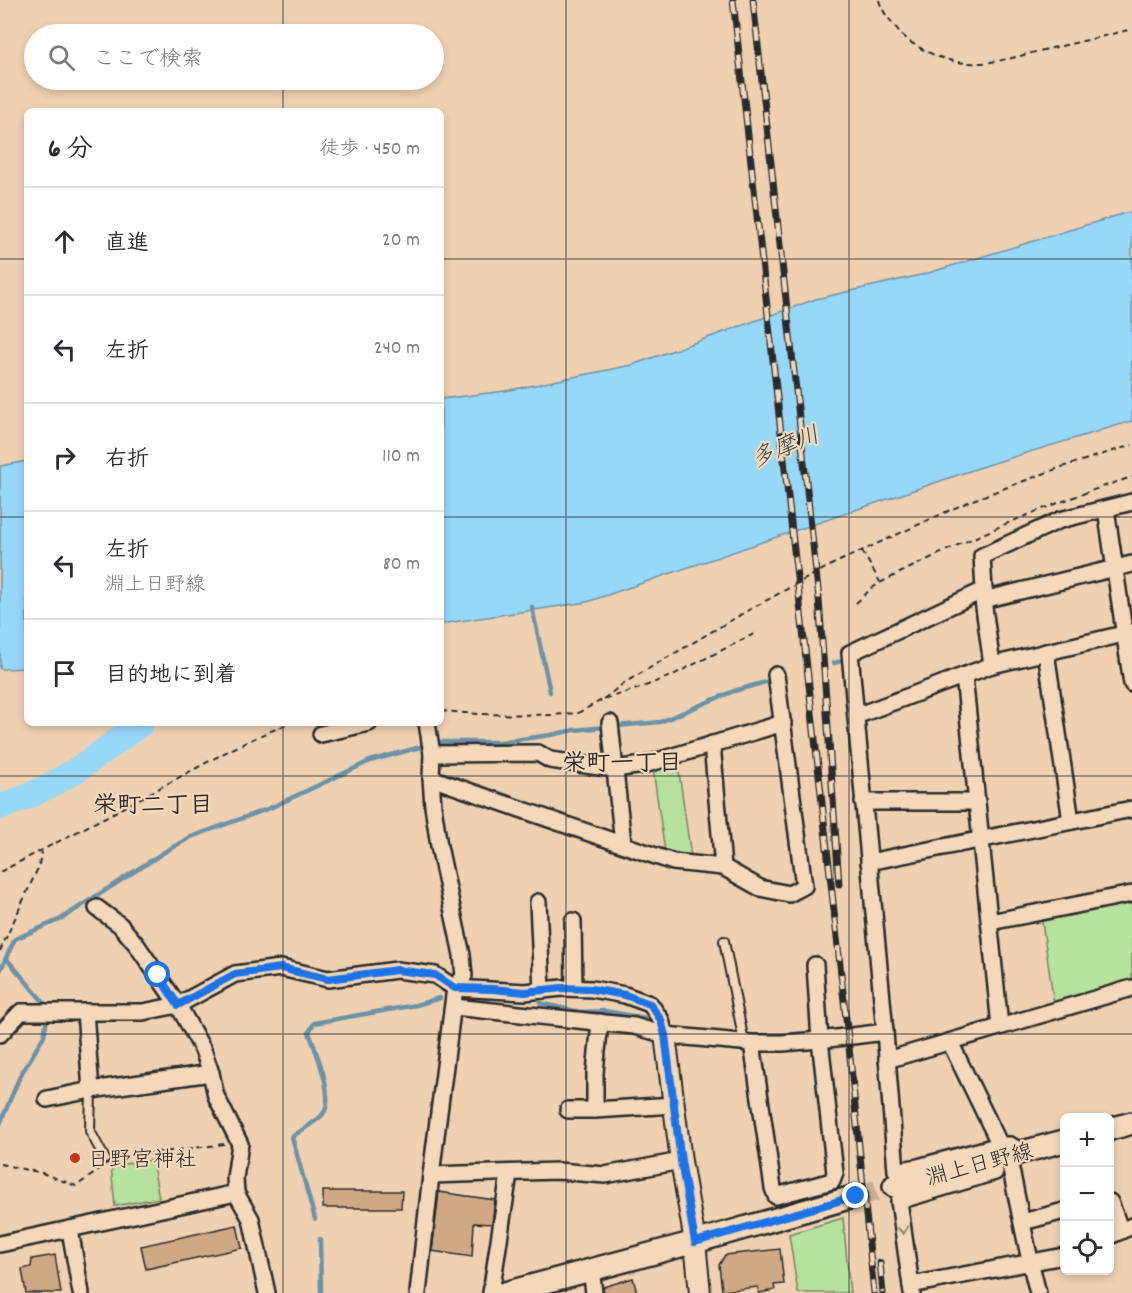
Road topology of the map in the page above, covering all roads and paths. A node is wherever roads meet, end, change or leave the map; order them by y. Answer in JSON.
{"nodes":[{"id":1,"x":879,"y":0,"type":"edge"},
{"id":2,"x":1132,"y":29,"type":"edge"},
{"id":3,"x":1132,"y":445,"type":"edge"},
{"id":4,"x":1132,"y":477,"type":"edge"},
{"id":5,"x":1132,"y":502,"type":"edge"},
{"id":6,"x":1106,"y":509,"type":"junction"},
{"id":7,"x":862,"y":551,"type":"junction"},
{"id":8,"x":1132,"y":564,"type":"edge"},
{"id":9,"x":1115,"y":568,"type":"junction"},
{"id":10,"x":880,"y":583,"type":"junction"},
{"id":11,"x":984,"y":595,"type":"junction"},
{"id":12,"x":856,"y":603,"type":"dead end"},
{"id":13,"x":1128,"y":633,"type":"edge"},
{"id":14,"x":754,"y":634,"type":"dead end"},
{"id":15,"x":1046,"y":652,"type":"junction"},
{"id":16,"x":992,"y":665,"type":"junction"},
{"id":17,"x":776,"y":675,"type":"dead end"},
{"id":18,"x":964,"y":676,"type":"junction"},
{"id":19,"x":1132,"y":684,"type":"edge"},
{"id":20,"x":602,"y":700,"type":"junction"},
{"id":21,"x":444,"y":711,"type":"edge"},
{"id":22,"x":856,"y":716,"type":"junction"},
{"id":23,"x":783,"y":723,"type":"junction"},
{"id":24,"x":283,"y":726,"type":"edge"},
{"id":25,"x":356,"y":726,"type":"edge"},
{"id":26,"x":611,"y":728,"type":"dead end"},
{"id":27,"x":321,"y":734,"type":"dead end"},
{"id":28,"x":430,"y":741,"type":"edge"},
{"id":29,"x":712,"y":744,"type":"junction"},
{"id":30,"x":614,"y":769,"type":"junction"},
{"id":31,"x":431,"y":778,"type":"junction"},
{"id":32,"x":863,"y":802,"type":"junction"},
{"id":33,"x":977,"y":802,"type":"junction"},
{"id":34,"x":1132,"y":810,"type":"edge"},
{"id":35,"x":1071,"y":821,"type":"junction"},
{"id":36,"x":982,"y":840,"type":"junction"},
{"id":37,"x":622,"y":844,"type":"junction"},
{"id":38,"x":42,"y":850,"type":"junction"},
{"id":39,"x":869,"y":862,"type":"junction"},
{"id":40,"x":723,"y":867,"type":"junction"},
{"id":41,"x":0,"y":872,"type":"edge"},
{"id":42,"x":1132,"y":894,"type":"edge"},
{"id":43,"x":538,"y":903,"type":"dead end"},
{"id":44,"x":97,"y":908,"type":"dead end"},
{"id":45,"x":573,"y":921,"type":"dead end"},
{"id":46,"x":990,"y":922,"type":"junction"},
{"id":47,"x":724,"y":940,"type":"dead end"},
{"id":48,"x":0,"y":951,"type":"edge"},
{"id":49,"x":815,"y":965,"type":"dead end"},
{"id":50,"x":455,"y":988,"type":"junction"},
{"id":51,"x":574,"y":988,"type":"junction"},
{"id":52,"x":1132,"y":988,"type":"edge"},
{"id":53,"x":542,"y":990,"type":"junction"},
{"id":54,"x":178,"y":1005,"type":"junction"},
{"id":55,"x":453,"y":1007,"type":"junction"},
{"id":56,"x":85,"y":1012,"type":"junction"},
{"id":57,"x":600,"y":1022,"type":"junction"},
{"id":58,"x":1000,"y":1026,"type":"junction"},
{"id":59,"x":885,"y":1032,"type":"junction"},
{"id":60,"x":0,"y":1034,"type":"edge"},
{"id":61,"x":665,"y":1035,"type":"junction"},
{"id":62,"x":820,"y":1040,"type":"junction"},
{"id":63,"x":950,"y":1042,"type":"junction"},
{"id":64,"x":748,"y":1043,"type":"junction"},
{"id":65,"x":887,"y":1060,"type":"junction"},
{"id":66,"x":211,"y":1073,"type":"junction"},
{"id":67,"x":91,"y":1089,"type":"junction"},
{"id":68,"x":47,"y":1099,"type":"dead end"},
{"id":69,"x":674,"y":1105,"type":"junction"},
{"id":70,"x":568,"y":1110,"type":"dead end"},
{"id":71,"x":595,"y":1110,"type":"junction"},
{"id":72,"x":1132,"y":1123,"type":"edge"},
{"id":73,"x":1114,"y":1128,"type":"edge"},
{"id":74,"x":1060,"y":1142,"type":"edge"},
{"id":75,"x":240,"y":1144,"type":"junction"},
{"id":76,"x":1006,"y":1153,"type":"junction"},
{"id":77,"x":105,"y":1159,"type":"junction"},
{"id":78,"x":681,"y":1161,"type":"junction"},
{"id":79,"x":0,"y":1164,"type":"edge"},
{"id":80,"x":509,"y":1174,"type":"junction"},
{"id":81,"x":431,"y":1175,"type":"junction"},
{"id":82,"x":894,"y":1186,"type":"tunnel mouth"},
{"id":83,"x":236,"y":1193,"type":"junction"},
{"id":84,"x":856,"y":1196,"type":"tunnel mouth"},
{"id":85,"x":1060,"y":1212,"type":"edge"},
{"id":86,"x":1114,"y":1213,"type":"edge"},
{"id":87,"x":1023,"y":1222,"type":"junction"},
{"id":88,"x":70,"y":1230,"type":"junction"},
{"id":89,"x":1121,"y":1231,"type":"edge"},
{"id":90,"x":695,"y":1242,"type":"junction"},
{"id":91,"x":0,"y":1244,"type":"edge"},
{"id":92,"x":1060,"y":1257,"type":"edge"},
{"id":93,"x":1029,"y":1262,"type":"junction"},
{"id":94,"x":591,"y":1269,"type":"junction"},
{"id":95,"x":911,"y":1289,"type":"edge"},
{"id":96,"x":81,"y":1293,"type":"edge"},
{"id":97,"x":267,"y":1293,"type":"edge"},
{"id":98,"x":418,"y":1293,"type":"edge"},
{"id":99,"x":491,"y":1293,"type":"edge"},
{"id":100,"x":505,"y":1293,"type":"edge"},
{"id":101,"x":594,"y":1293,"type":"edge"},
{"id":102,"x":700,"y":1293,"type":"edge"},
{"id":103,"x":1038,"y":1293,"type":"edge"}],
"edges":[{"from":1,"to":2,"type":"path"},
{"from":3,"to":7,"type":"path"},
{"from":4,"to":10,"type":"path"},
{"from":5,"to":6,"type":"street"},
{"from":6,"to":9,"type":"street"},
{"from":6,"to":11,"type":"street"},
{"from":7,"to":10,"type":"path"},
{"from":7,"to":20,"type":"path"},
{"from":8,"to":9,"type":"street"},
{"from":9,"to":11,"type":"street"},
{"from":9,"to":13,"type":"street"},
{"from":10,"to":12,"type":"path"},
{"from":11,"to":16,"type":"street"},
{"from":11,"to":22,"type":"street"},
{"from":13,"to":15,"type":"street"},
{"from":13,"to":19,"type":"street"},
{"from":14,"to":20,"type":"path"},
{"from":15,"to":16,"type":"street"},
{"from":15,"to":35,"type":"street"},
{"from":16,"to":18,"type":"street"},
{"from":17,"to":23,"type":"street"},
{"from":18,"to":22,"type":"street"},
{"from":18,"to":33,"type":"street"},
{"from":20,"to":21,"type":"path"},
{"from":22,"to":32,"type":"street"},
{"from":23,"to":29,"type":"street"},
{"from":23,"to":40,"type":"street"},
{"from":24,"to":38,"type":"path"},
{"from":25,"to":27,"type":"street"},
{"from":26,"to":30,"type":"street"},
{"from":28,"to":30,"type":"street"},
{"from":28,"to":31,"type":"street"},
{"from":29,"to":30,"type":"street"},
{"from":29,"to":40,"type":"street"},
{"from":30,"to":37,"type":"street"},
{"from":31,"to":37,"type":"street"},
{"from":31,"to":50,"type":"street"},
{"from":32,"to":33,"type":"street"},
{"from":32,"to":39,"type":"street"},
{"from":33,"to":36,"type":"street"},
{"from":34,"to":35,"type":"street"},
{"from":35,"to":36,"type":"street"},
{"from":36,"to":39,"type":"street"},
{"from":36,"to":46,"type":"street"},
{"from":37,"to":40,"type":"street"},
{"from":38,"to":41,"type":"path"},
{"from":38,"to":48,"type":"path"},
{"from":39,"to":59,"type":"street"},
{"from":42,"to":46,"type":"street"},
{"from":43,"to":53,"type":"street"},
{"from":44,"to":54,"type":"street"},
{"from":45,"to":51,"type":"street"},
{"from":46,"to":58,"type":"street"},
{"from":47,"to":64,"type":"lane"},
{"from":49,"to":62,"type":"street"},
{"from":50,"to":53,"type":"street"},
{"from":50,"to":54,"type":"street"},
{"from":50,"to":55,"type":"street"},
{"from":51,"to":53,"type":"street"},
{"from":51,"to":61,"type":"street"},
{"from":52,"to":58,"type":"street"},
{"from":54,"to":56,"type":"street"},
{"from":54,"to":66,"type":"street"},
{"from":55,"to":57,"type":"street"},
{"from":55,"to":81,"type":"street"},
{"from":56,"to":60,"type":"street"},
{"from":56,"to":67,"type":"street"},
{"from":57,"to":61,"type":"street"},
{"from":57,"to":71,"type":"street"},
{"from":58,"to":63,"type":"street"},
{"from":59,"to":62,"type":"street"},
{"from":59,"to":65,"type":"street"},
{"from":61,"to":64,"type":"street"},
{"from":61,"to":69,"type":"street"},
{"from":62,"to":64,"type":"street"},
{"from":62,"to":64,"type":"street"},
{"from":63,"to":65,"type":"street"},
{"from":63,"to":76,"type":"street"},
{"from":65,"to":76,"type":"street"},
{"from":66,"to":67,"type":"street"},
{"from":66,"to":75,"type":"street"},
{"from":67,"to":68,"type":"street"},
{"from":67,"to":77,"type":"lane"},
{"from":69,"to":71,"type":"street"},
{"from":69,"to":78,"type":"street"},
{"from":70,"to":71,"type":"street"},
{"from":72,"to":73,"type":"main road"},
{"from":74,"to":76,"type":"main road","name":"淵上日野線"},
{"from":75,"to":77,"type":"path"},
{"from":75,"to":83,"type":"street"},
{"from":76,"to":82,"type":"main road","name":"淵上日野線"},
{"from":76,"to":87,"type":"street"},
{"from":76,"to":95,"type":"street","one_way":true},
{"from":77,"to":79,"type":"path"},
{"from":78,"to":80,"type":"street"},
{"from":78,"to":90,"type":"street"},
{"from":80,"to":81,"type":"street"},
{"from":80,"to":99,"type":"street"},
{"from":81,"to":98,"type":"street"},
{"from":83,"to":88,"type":"street"},
{"from":83,"to":97,"type":"street"},
{"from":84,"to":90,"type":"main road"},
{"from":85,"to":87,"type":"street"},
{"from":86,"to":89,"type":"street"},
{"from":87,"to":93,"type":"street"},
{"from":88,"to":91,"type":"street"},
{"from":88,"to":96,"type":"street"},
{"from":90,"to":94,"type":"main road"},
{"from":90,"to":102,"type":"street"},
{"from":92,"to":93,"type":"street"},
{"from":93,"to":95,"type":"street"},
{"from":93,"to":103,"type":"street"},
{"from":94,"to":100,"type":"main road"},
{"from":94,"to":101,"type":"street"}]}
